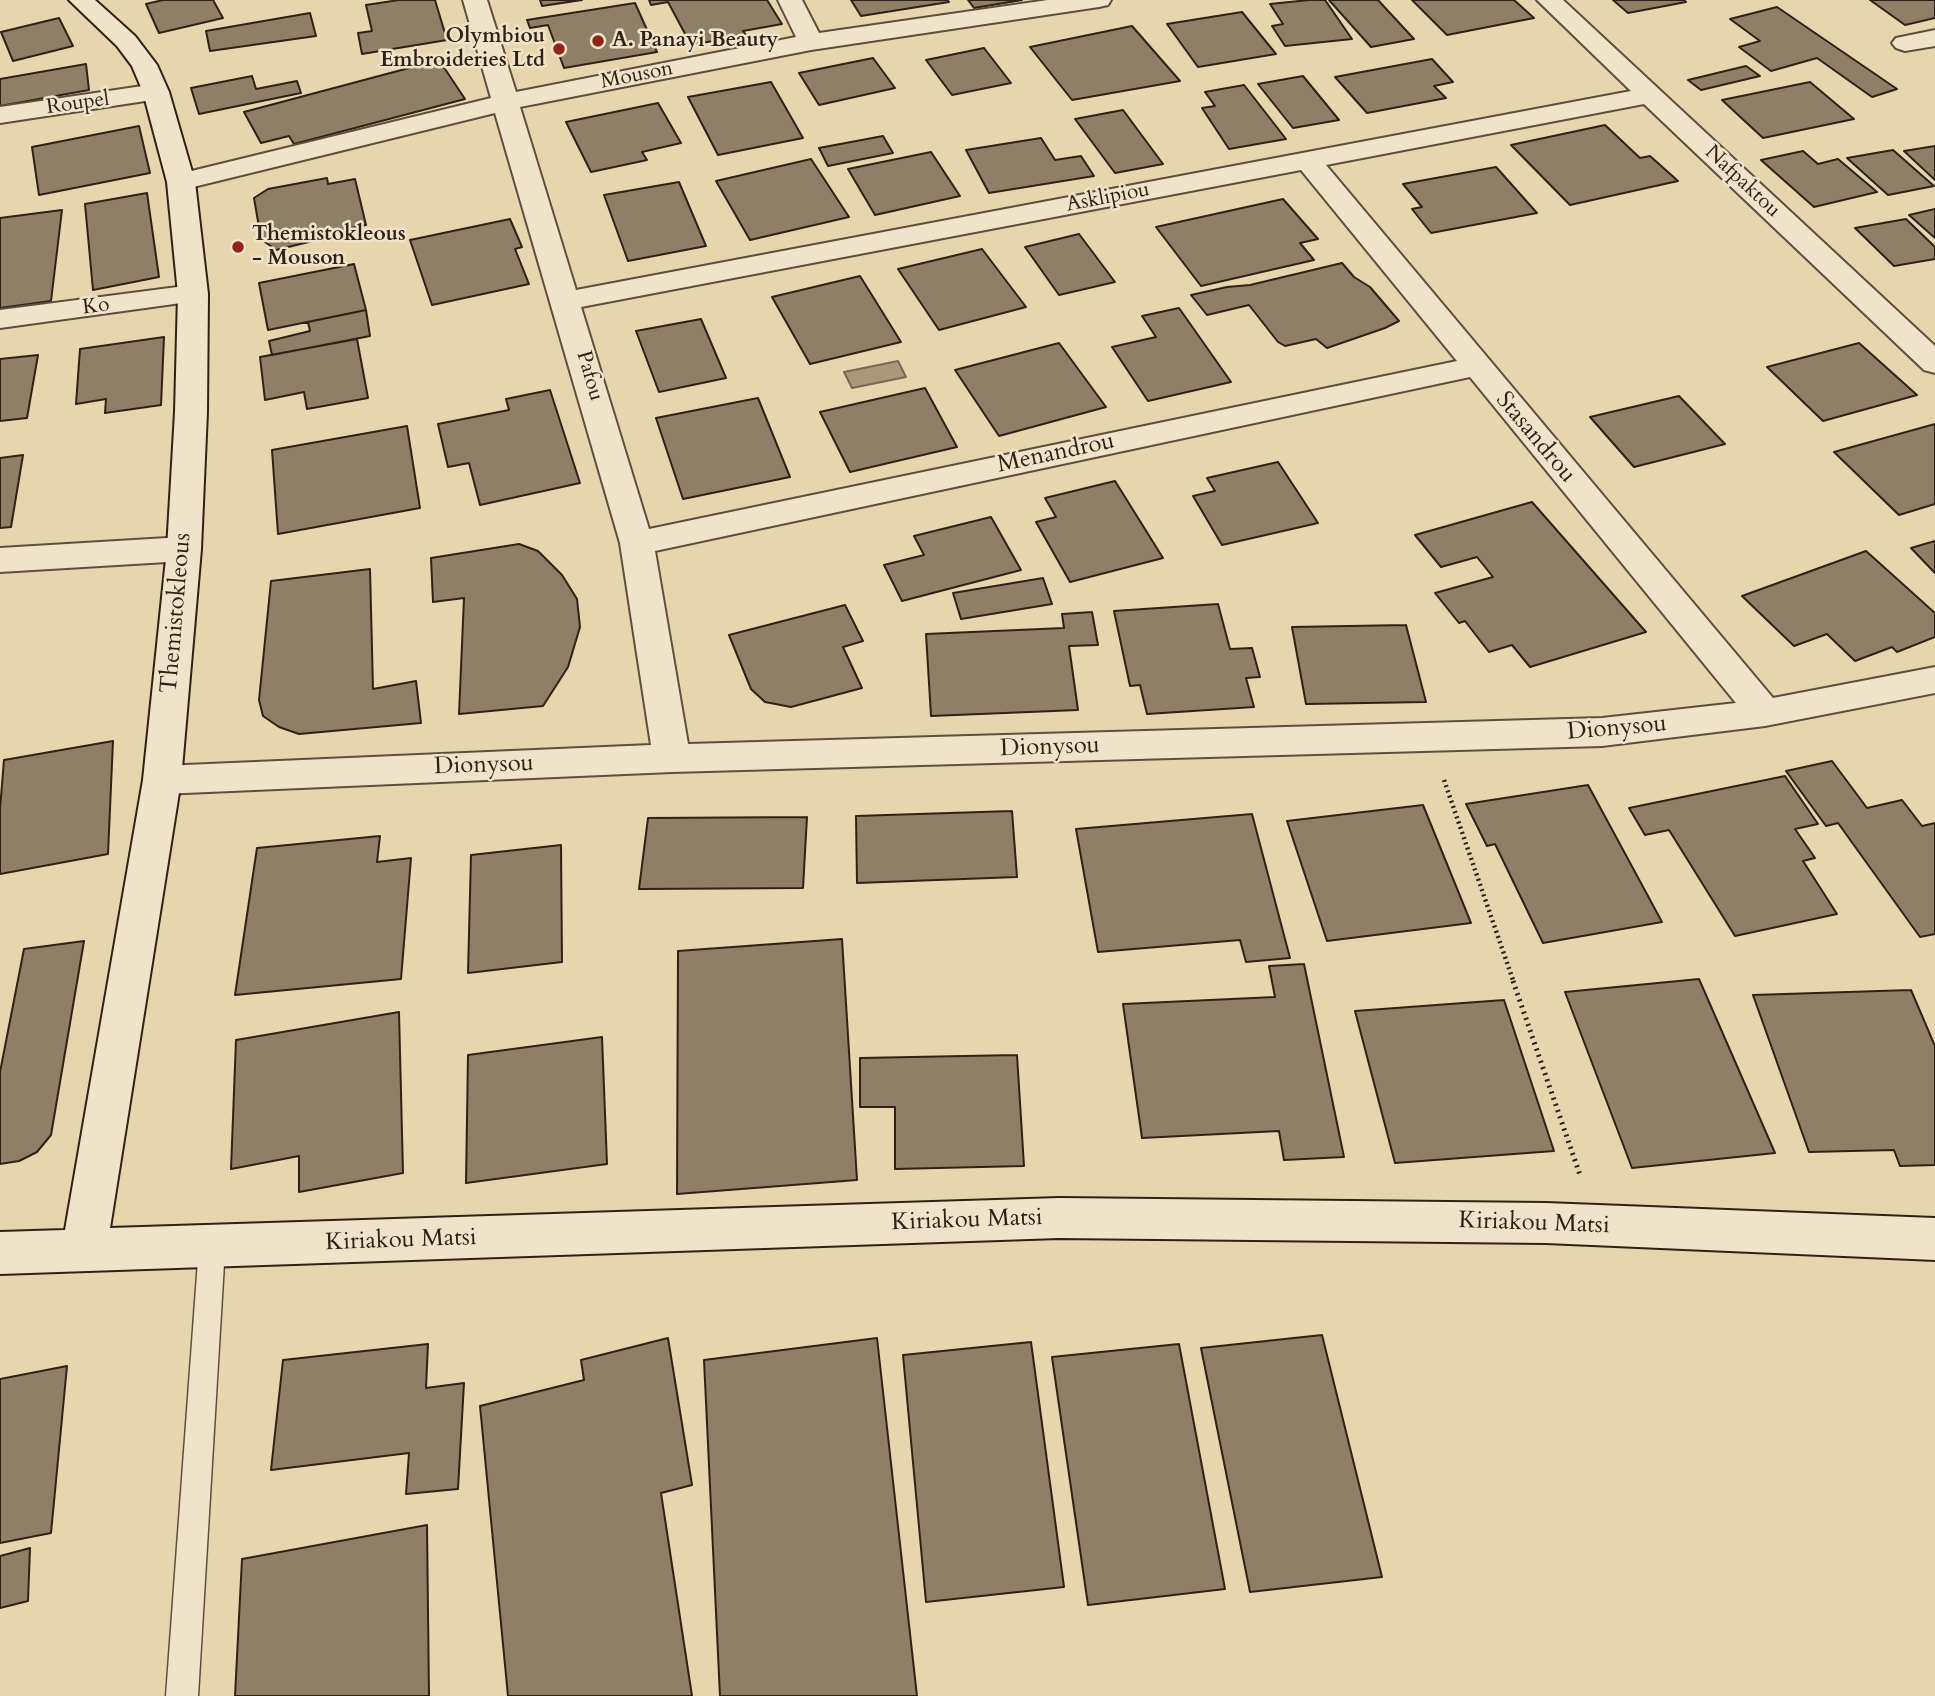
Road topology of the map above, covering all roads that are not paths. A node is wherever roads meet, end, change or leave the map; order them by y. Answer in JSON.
{"nodes":[{"id":1,"x":80,"y":0,"type":"edge"},
{"id":2,"x":475,"y":0,"type":"edge"},
{"id":3,"x":790,"y":0,"type":"edge"},
{"id":4,"x":1099,"y":0,"type":"edge"},
{"id":5,"x":1549,"y":0,"type":"edge"},
{"id":6,"x":1935,"y":38,"type":"edge"},
{"id":7,"x":811,"y":42,"type":"junction"},
{"id":8,"x":1905,"y":43,"type":"dead end"},
{"id":9,"x":156,"y":92,"type":"junction"},
{"id":10,"x":1650,"y":96,"type":"junction"},
{"id":11,"x":507,"y":102,"type":"junction"},
{"id":12,"x":0,"y":115,"type":"edge"},
{"id":13,"x":1308,"y":161,"type":"junction"},
{"id":14,"x":181,"y":183,"type":"junction"},
{"id":15,"x":193,"y":295,"type":"junction"},
{"id":16,"x":567,"y":301,"type":"junction"},
{"id":17,"x":0,"y":319,"type":"edge"},
{"id":18,"x":1935,"y":363,"type":"edge"},
{"id":19,"x":1476,"y":366,"type":"junction"},
{"id":20,"x":638,"y":543,"type":"junction"},
{"id":21,"x":184,"y":549,"type":"junction"},
{"id":22,"x":0,"y":561,"type":"edge"},
{"id":23,"x":1935,"y":680,"type":"edge"},
{"id":24,"x":1765,"y":713,"type":"junction"},
{"id":25,"x":672,"y":758,"type":"junction"},
{"id":26,"x":162,"y":780,"type":"junction"},
{"id":27,"x":1935,"y":1239,"type":"edge"},
{"id":28,"x":212,"y":1247,"type":"junction"},
{"id":29,"x":84,"y":1252,"type":"junction"},
{"id":30,"x":0,"y":1253,"type":"edge"},
{"id":31,"x":182,"y":1696,"type":"edge"}],
"edges":[{"from":1,"to":9,"type":"street","name":"Themistokleous"},
{"from":2,"to":11,"type":"street","name":"Pafou"},
{"from":3,"to":7,"type":"street"},
{"from":4,"to":7,"type":"street","name":"Mouson"},
{"from":5,"to":10,"type":"street","name":"Nafpaktou"},
{"from":6,"to":8,"type":"street"},
{"from":7,"to":11,"type":"street","name":"Mouson"},
{"from":9,"to":12,"type":"street","name":"Roupel"},
{"from":9,"to":14,"type":"street","name":"Themistokleous"},
{"from":10,"to":13,"type":"street","name":"Asklipiou"},
{"from":10,"to":18,"type":"street","name":"Nafpaktou"},
{"from":11,"to":14,"type":"street","name":"Mouson"},
{"from":11,"to":16,"type":"street","name":"Pafou"},
{"from":13,"to":16,"type":"street","name":"Asklipiou"},
{"from":13,"to":19,"type":"street","name":"Stasandrou"},
{"from":14,"to":15,"type":"street","name":"Themistokleous"},
{"from":15,"to":17,"type":"street","name":"Ko"},
{"from":15,"to":21,"type":"street","name":"Themistokleous"},
{"from":16,"to":20,"type":"street","name":"Pafou"},
{"from":19,"to":20,"type":"street","name":"Menandrou"},
{"from":19,"to":24,"type":"street","name":"Stasandrou"},
{"from":20,"to":25,"type":"street","name":"Pafou"},
{"from":21,"to":22,"type":"street"},
{"from":21,"to":26,"type":"street","name":"Themistokleous"},
{"from":23,"to":24,"type":"street","name":"Dionysou"},
{"from":24,"to":25,"type":"street","name":"Dionysou"},
{"from":25,"to":26,"type":"street","name":"Dionysou"},
{"from":26,"to":29,"type":"street","name":"Themistokleous"},
{"from":27,"to":28,"type":"street","name":"Kiriakou Matsi"},
{"from":28,"to":29,"type":"street","name":"Kiriakou Matsi"},
{"from":28,"to":31,"type":"lane"},
{"from":29,"to":30,"type":"street","name":"Kiriakou Matsi"}]}
